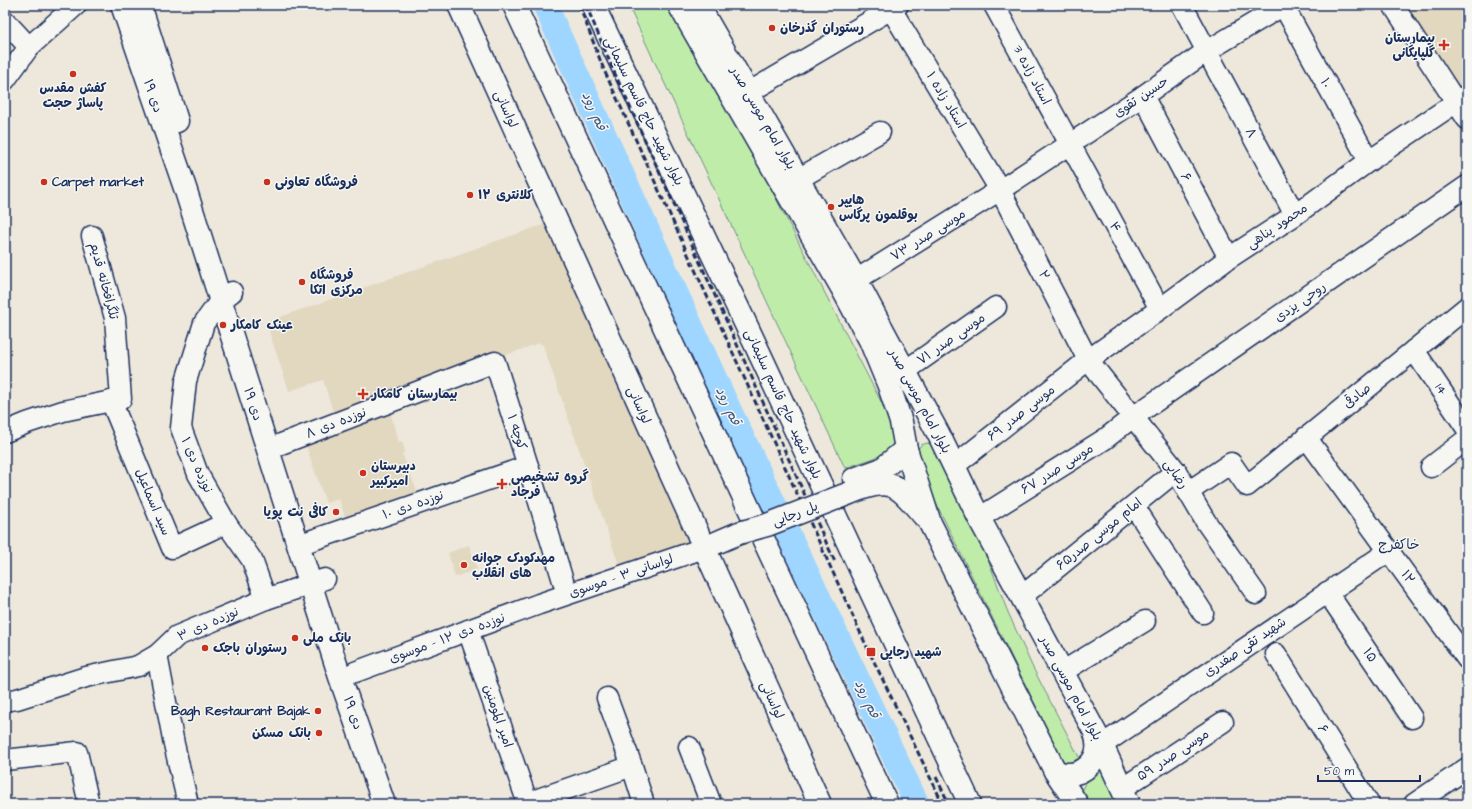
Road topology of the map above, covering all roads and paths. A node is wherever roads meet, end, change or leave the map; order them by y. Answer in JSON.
{"nodes":[{"id":1,"x":7,"y":5,"type":"edge"},
{"id":2,"x":76,"y":5,"type":"edge"},
{"id":3,"x":122,"y":5,"type":"edge"},
{"id":4,"x":140,"y":5,"type":"edge"},
{"id":5,"x":459,"y":5,"type":"edge"},
{"id":6,"x":514,"y":5,"type":"edge"},
{"id":7,"x":593,"y":5,"type":"edge"},
{"id":8,"x":679,"y":5,"type":"edge"},
{"id":9,"x":994,"y":5,"type":"edge"},
{"id":10,"x":1182,"y":5,"type":"edge"},
{"id":11,"x":1284,"y":5,"type":"edge"},
{"id":12,"x":1393,"y":5,"type":"edge"},
{"id":13,"x":704,"y":6,"type":"edge"},
{"id":14,"x":5,"y":7,"type":"edge"},
{"id":15,"x":895,"y":7,"type":"edge"},
{"id":16,"x":5,"y":21,"type":"edge"},
{"id":17,"x":29,"y":47,"type":"junction"},
{"id":18,"x":1207,"y":51,"type":"junction"},
{"id":19,"x":5,"y":80,"type":"edge"},
{"id":20,"x":748,"y":93,"type":"junction"},
{"id":21,"x":1144,"y":96,"type":"junction"},
{"id":22,"x":1461,"y":99,"type":"edge"},
{"id":23,"x":1467,"y":119,"type":"edge"},
{"id":24,"x":880,"y":132,"type":"dead end"},
{"id":25,"x":1070,"y":144,"type":"junction"},
{"id":26,"x":1369,"y":162,"type":"junction"},
{"id":27,"x":798,"y":179,"type":"junction"},
{"id":28,"x":1467,"y":186,"type":"edge"},
{"id":29,"x":1000,"y":190,"type":"junction"},
{"id":30,"x":1295,"y":215,"type":"junction"},
{"id":31,"x":92,"y":236,"type":"dead end"},
{"id":32,"x":1229,"y":258,"type":"junction"},
{"id":33,"x":856,"y":280,"type":"junction"},
{"id":34,"x":226,"y":296,"type":"junction"},
{"id":35,"x":996,"y":307,"type":"dead end"},
{"id":36,"x":1467,"y":307,"type":"edge"},
{"id":37,"x":1160,"y":309,"type":"junction"},
{"id":38,"x":1414,"y":350,"type":"junction"},
{"id":39,"x":1088,"y":360,"type":"junction"},
{"id":40,"x":495,"y":362,"type":"joint"},
{"id":41,"x":905,"y":371,"type":"junction"},
{"id":42,"x":116,"y":400,"type":"junction"},
{"id":43,"x":1133,"y":417,"type":"junction"},
{"id":44,"x":1467,"y":429,"type":"edge"},
{"id":45,"x":5,"y":432,"type":"edge"},
{"id":46,"x":938,"y":435,"type":"junction"},
{"id":47,"x":1306,"y":437,"type":"junction"},
{"id":48,"x":1467,"y":439,"type":"edge"},
{"id":49,"x":274,"y":446,"type":"junction"},
{"id":50,"x":906,"y":447,"type":"junction"},
{"id":51,"x":528,"y":466,"type":"junction"},
{"id":52,"x":954,"y":466,"type":"junction"},
{"id":53,"x":1431,"y":467,"type":"dead end"},
{"id":54,"x":1176,"y":471,"type":"junction"},
{"id":55,"x":847,"y":487,"type":"junction"},
{"id":56,"x":1188,"y":492,"type":"junction"},
{"id":57,"x":1134,"y":506,"type":"junction"},
{"id":58,"x":979,"y":518,"type":"junction"},
{"id":59,"x":930,"y":523,"type":"junction"},
{"id":60,"x":226,"y":524,"type":"junction"},
{"id":61,"x":722,"y":540,"type":"junction"},
{"id":62,"x":305,"y":542,"type":"junction"},
{"id":63,"x":1389,"y":551,"type":"junction"},
{"id":64,"x":318,"y":581,"type":"junction"},
{"id":65,"x":1327,"y":592,"type":"junction"},
{"id":66,"x":568,"y":594,"type":"junction"},
{"id":67,"x":1256,"y":594,"type":"dead end"},
{"id":68,"x":1021,"y":597,"type":"junction"},
{"id":69,"x":266,"y":599,"type":"junction"},
{"id":70,"x":539,"y":604,"type":"joint"},
{"id":71,"x":1203,"y":613,"type":"dead end"},
{"id":72,"x":1145,"y":621,"type":"dead end"},
{"id":73,"x":468,"y":630,"type":"junction"},
{"id":74,"x":1276,"y":654,"type":"dead end"},
{"id":75,"x":157,"y":655,"type":"junction"},
{"id":76,"x":1467,"y":659,"type":"edge"},
{"id":77,"x":1062,"y":672,"type":"junction"},
{"id":78,"x":348,"y":674,"type":"junction"},
{"id":79,"x":607,"y":698,"type":"dead end"},
{"id":80,"x":5,"y":701,"type":"edge"},
{"id":81,"x":1412,"y":718,"type":"dead end"},
{"id":82,"x":1223,"y":722,"type":"dead end"},
{"id":83,"x":1098,"y":738,"type":"junction"},
{"id":84,"x":689,"y":747,"type":"dead end"},
{"id":85,"x":5,"y":760,"type":"edge"},
{"id":86,"x":632,"y":766,"type":"junction"},
{"id":87,"x":1467,"y":768,"type":"edge"},
{"id":88,"x":1055,"y":771,"type":"junction"},
{"id":89,"x":1126,"y":796,"type":"edge"},
{"id":90,"x":88,"y":804,"type":"edge"},
{"id":91,"x":188,"y":804,"type":"edge"},
{"id":92,"x":384,"y":804,"type":"edge"},
{"id":93,"x":397,"y":804,"type":"edge"},
{"id":94,"x":527,"y":804,"type":"edge"},
{"id":95,"x":644,"y":804,"type":"edge"},
{"id":96,"x":711,"y":804,"type":"edge"},
{"id":97,"x":820,"y":804,"type":"edge"},
{"id":98,"x":886,"y":804,"type":"edge"},
{"id":99,"x":970,"y":804,"type":"edge"},
{"id":100,"x":1077,"y":804,"type":"edge"},
{"id":101,"x":1369,"y":804,"type":"edge"},
{"id":102,"x":1414,"y":804,"type":"edge"}],
"edges":[{"from":1,"to":14,"type":"street"},
{"from":2,"to":17,"type":"street"},
{"from":3,"to":34,"type":"main road","name":"۱۹ دی"},
{"from":4,"to":34,"type":"main road","name":"۱۹ دی"},
{"from":5,"to":61,"type":"main road","name":"لواسانی"},
{"from":6,"to":98,"type":"main road"},
{"from":7,"to":99,"type":"main road","name":"بلوار شهید حاج قاسم سلیمانی"},
{"from":8,"to":50,"type":"main road","name":"بلوار امام موسی صدر"},
{"from":9,"to":25,"type":"street","name":"استاد زاده 3"},
{"from":10,"to":18,"type":"street","name":"۸"},
{"from":11,"to":18,"type":"street","name":"حسین تقوی"},
{"from":11,"to":26,"type":"street","name":"۱۰"},
{"from":12,"to":22,"type":"street"},
{"from":13,"to":20,"type":"main road","name":"بلوار امام موسی صدر"},
{"from":15,"to":20,"type":"street"},
{"from":15,"to":29,"type":"street","name":"استاد زاده ۱"},
{"from":16,"to":17,"type":"street"},
{"from":17,"to":19,"type":"street"},
{"from":18,"to":21,"type":"street","name":"حسین تقوی"},
{"from":18,"to":30,"type":"street","name":"۸"},
{"from":20,"to":27,"type":"main road","name":"بلوار امام موسی صدر"},
{"from":21,"to":25,"type":"street","name":"حسین تقوی"},
{"from":21,"to":32,"type":"street","name":"۶"},
{"from":22,"to":23,"type":"street"},
{"from":22,"to":26,"type":"street","name":"محمود پناهی"},
{"from":24,"to":27,"type":"street"},
{"from":25,"to":29,"type":"street","name":"حسین تقوی"},
{"from":25,"to":37,"type":"street","name":"۴"},
{"from":26,"to":30,"type":"street","name":"محمود پناهی"},
{"from":27,"to":33,"type":"main road","name":"بلوار امام موسی صدر"},
{"from":28,"to":43,"type":"street","name":"روحی یزدی"},
{"from":29,"to":33,"type":"street","name":"موسی صدر ۷۳"},
{"from":29,"to":39,"type":"street","name":"۲"},
{"from":30,"to":32,"type":"street","name":"محمود پناهی"},
{"from":31,"to":42,"type":"street","name":"تلگرافخانه قدیم"},
{"from":32,"to":37,"type":"street","name":"محمود پناهی"},
{"from":33,"to":41,"type":"main road","name":"بلوار امام موسی صدر"},
{"from":34,"to":49,"type":"main road","name":"۱۹ دی"},
{"from":34,"to":60,"type":"street","name":"نوزده دی ۱"},
{"from":35,"to":41,"type":"street","name":"موسی صدر ۷۱"},
{"from":36,"to":38,"type":"street","name":"صادقی"},
{"from":37,"to":39,"type":"street","name":"محمود پناهی"},
{"from":38,"to":44,"type":"street","name":"14"},
{"from":38,"to":47,"type":"street","name":"صادقی"},
{"from":39,"to":43,"type":"street","name":"رضایی"},
{"from":39,"to":52,"type":"street","name":"موسی صدر ۶۹"},
{"from":40,"to":49,"type":"street","name":"نوزده دی ۸"},
{"from":40,"to":51,"type":"street","name":"کوچه ۱"},
{"from":41,"to":46,"type":"main road","name":"بلوار امام موسی صدر"},
{"from":42,"to":45,"type":"street"},
{"from":42,"to":60,"type":"street","name":"سید اسماعیل"},
{"from":43,"to":54,"type":"street","name":"رضایی"},
{"from":43,"to":58,"type":"street","name":"موسی صدر ۶۷"},
{"from":46,"to":50,"type":"main road"},
{"from":46,"to":52,"type":"main road","name":"بلوار امام موسی صدر"},
{"from":47,"to":56,"type":"street","name":"صادقی"},
{"from":47,"to":63,"type":"street","name":"۱۲"},
{"from":48,"to":53,"type":"street"},
{"from":49,"to":62,"type":"main road","name":"۱۹ دی"},
{"from":50,"to":55,"type":"main road"},
{"from":50,"to":59,"type":"main road","name":"بلوار امام موسی صدر"},
{"from":51,"to":62,"type":"street","name":"نوزده دی ۱۰"},
{"from":51,"to":66,"type":"street","name":"کوچه ۱"},
{"from":52,"to":58,"type":"main road","name":"بلوار امام موسی صدر"},
{"from":54,"to":56,"type":"street","name":"رضایی"},
{"from":54,"to":57,"type":"street","name":"امام موسی صدر۶۵"},
{"from":55,"to":59,"type":"main road"},
{"from":55,"to":61,"type":"main road","name":"پل رجایی","bridge":true},
{"from":56,"to":67,"type":"street","name":"رضایی"},
{"from":57,"to":68,"type":"street","name":"امام موسی صدر۶۵"},
{"from":57,"to":71,"type":"street"},
{"from":58,"to":68,"type":"main road","name":"بلوار امام موسی صدر"},
{"from":59,"to":88,"type":"main road","name":"بلوار امام موسی صدر"},
{"from":60,"to":69,"type":"street","name":"نوزده دی ۱"},
{"from":61,"to":66,"type":"street","name":"لواسانی ۳ - موسوی"},
{"from":61,"to":97,"type":"main road","name":"لواسانی"},
{"from":62,"to":64,"type":"main road","name":"۱۹ دی"},
{"from":63,"to":65,"type":"street","name":"شهید تقی صفدری"},
{"from":63,"to":76,"type":"street","name":"۱۲"},
{"from":64,"to":69,"type":"street","name":"نوزده دی ۳"},
{"from":64,"to":78,"type":"main road","name":"۱۹ دی"},
{"from":65,"to":81,"type":"street","name":"۱۵"},
{"from":65,"to":83,"type":"street","name":"شهید تقی صفدری"},
{"from":66,"to":70,"type":"street","name":"لواسانی ۳ - موسوی"},
{"from":68,"to":77,"type":"main road","name":"بلوار امام موسی صدر"},
{"from":69,"to":75,"type":"street","name":"نوزده دی ۳"},
{"from":70,"to":73,"type":"street","name":"نوزده دی ۱۲ - موسوی"},
{"from":72,"to":77,"type":"street"},
{"from":73,"to":78,"type":"street","name":"نوزده دی ۱۲ - موسوی"},
{"from":73,"to":94,"type":"street","name":"امیر المومنین"},
{"from":74,"to":101,"type":"street","name":"۶"},
{"from":75,"to":80,"type":"street","name":"نوزده دی ۳"},
{"from":75,"to":91,"type":"street"},
{"from":77,"to":83,"type":"main road","name":"بلوار امام موسی صدر"},
{"from":78,"to":92,"type":"main road","name":"۱۹ دی"},
{"from":78,"to":93,"type":"main road","name":"۱۹ دی"},
{"from":79,"to":86,"type":"street"},
{"from":82,"to":89,"type":"street","name":"موسی صدر ۵۹"},
{"from":83,"to":88,"type":"main road"},
{"from":83,"to":89,"type":"main road","name":"بلوار امام موسی صدر"},
{"from":84,"to":96,"type":"street"},
{"from":85,"to":90,"type":"street"},
{"from":86,"to":94,"type":"street"},
{"from":86,"to":95,"type":"street"},
{"from":87,"to":102,"type":"street"},
{"from":88,"to":100,"type":"main road","name":"بلوار امام موسی صدر"}]}
